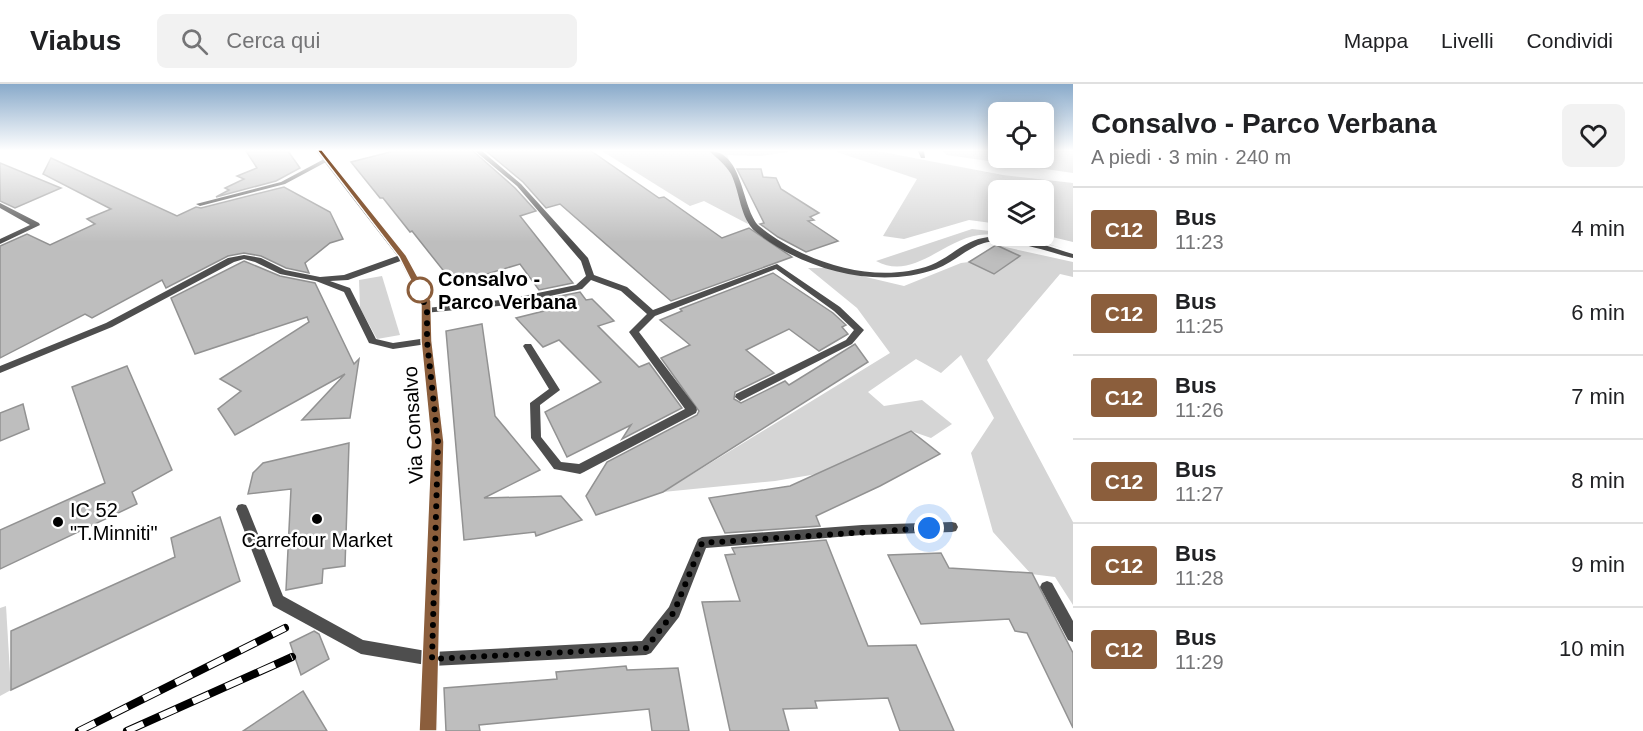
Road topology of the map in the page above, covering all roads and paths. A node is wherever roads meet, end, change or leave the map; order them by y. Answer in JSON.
{"nodes":[{"id":1,"x":269,"y":181,"type":"edge"},
{"id":2,"x":287,"y":181,"type":"edge"},
{"id":3,"x":343,"y":181,"type":"edge"},
{"id":4,"x":513,"y":181,"type":"edge"},
{"id":5,"x":737,"y":181,"type":"edge"},
{"id":6,"x":274,"y":183,"type":"junction"},
{"id":7,"x":200,"y":204,"type":"dead end"},
{"id":8,"x":0,"y":205,"type":"edge"},
{"id":9,"x":0,"y":242,"type":"edge"},
{"id":10,"x":1073,"y":256,"type":"edge"},
{"id":11,"x":403,"y":257,"type":"junction"},
{"id":12,"x":590,"y":277,"type":"junction"},
{"id":13,"x":318,"y":279,"type":"junction"},
{"id":14,"x":427,"y":311,"type":"junction"},
{"id":15,"x":652,"y":314,"type":"junction"},
{"id":16,"x":427,"y":341,"type":"junction"},
{"id":17,"x":528,"y":346,"type":"dead end"},
{"id":18,"x":0,"y":370,"type":"edge"},
{"id":19,"x":740,"y":397,"type":"dead end"},
{"id":20,"x":242,"y":509,"type":"dead end"},
{"id":21,"x":952,"y":527,"type":"dead end"},
{"id":22,"x":1047,"y":587,"type":"dead end"},
{"id":23,"x":1073,"y":635,"type":"edge"},
{"id":24,"x":432,"y":659,"type":"junction"},
{"id":25,"x":428,"y":731,"type":"edge"}],
"edges":[{"from":1,"to":6,"type":"lane"},
{"from":2,"to":6,"type":"lane"},
{"from":3,"to":11,"type":"street","name":"Via Consalvo"},
{"from":4,"to":12,"type":"lane"},
{"from":5,"to":10,"type":"lane"},
{"from":6,"to":7,"type":"lane"},
{"from":8,"to":9,"type":"lane"},
{"from":11,"to":13,"type":"lane"},
{"from":11,"to":14,"type":"street","name":"Via Consalvo"},
{"from":12,"to":14,"type":"lane"},
{"from":12,"to":15,"type":"lane"},
{"from":13,"to":16,"type":"lane"},
{"from":13,"to":18,"type":"lane"},
{"from":14,"to":16,"type":"street","name":"Via Consalvo"},
{"from":15,"to":17,"type":"lane"},
{"from":15,"to":19,"type":"lane"},
{"from":16,"to":24,"type":"street","name":"Via Consalvo"},
{"from":20,"to":24,"type":"lane"},
{"from":21,"to":24,"type":"lane"},
{"from":22,"to":23,"type":"lane"},
{"from":24,"to":25,"type":"street","name":"Via Consalvo"}]}
